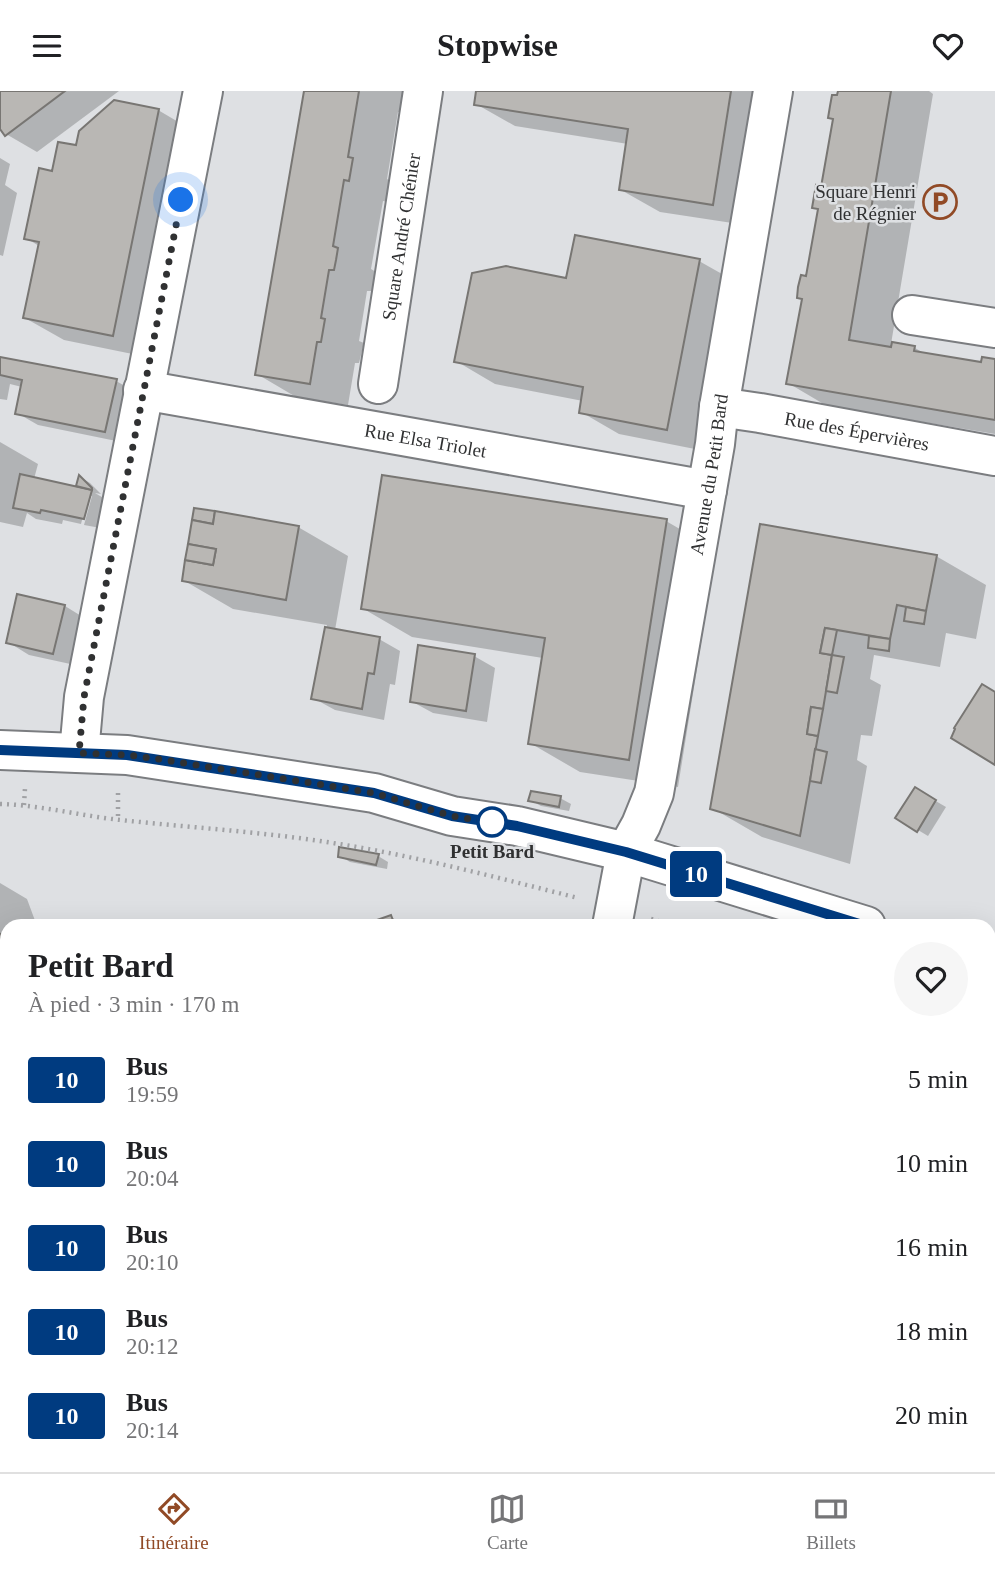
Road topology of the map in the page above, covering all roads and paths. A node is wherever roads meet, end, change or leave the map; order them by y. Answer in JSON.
{"nodes":[{"id":1,"x":203,"y":91,"type":"edge"},
{"id":2,"x":423,"y":91,"type":"edge"},
{"id":3,"x":773,"y":91,"type":"edge"},
{"id":4,"x":912,"y":315,"type":"dead end"},
{"id":5,"x":995,"y":328,"type":"edge"},
{"id":6,"x":378,"y":384,"type":"dead end"},
{"id":7,"x":143,"y":390,"type":"junction"},
{"id":8,"x":719,"y":407,"type":"junction"},
{"id":9,"x":995,"y":456,"type":"edge"},
{"id":10,"x":707,"y":490,"type":"junction"},
{"id":11,"x":0,"y":750,"type":"edge"},
{"id":12,"x":79,"y":753,"type":"junction"},
{"id":13,"x":0,"y":804,"type":"edge"},
{"id":14,"x":626,"y":852,"type":"junction"},
{"id":15,"x":613,"y":917,"type":"edge"},
{"id":16,"x":843,"y":919,"type":"edge"}],
"edges":[{"from":1,"to":7,"type":"street"},
{"from":2,"to":6,"type":"street","name":"Square André Chénier"},
{"from":3,"to":8,"type":"street","name":"Avenue du Petit Bard"},
{"from":4,"to":5,"type":"street"},
{"from":7,"to":10,"type":"street","name":"Rue Elsa Triolet"},
{"from":7,"to":12,"type":"street"},
{"from":8,"to":9,"type":"street","name":"Rue des Épervières"},
{"from":8,"to":10,"type":"street","name":"Avenue du Petit Bard"},
{"from":10,"to":14,"type":"street","name":"Avenue du Petit Bard"},
{"from":11,"to":12,"type":"street"},
{"from":12,"to":14,"type":"street"},
{"from":13,"to":15,"type":"path"},
{"from":14,"to":15,"type":"street","name":"Avenue du Petit Bard"},
{"from":14,"to":16,"type":"street"}]}
